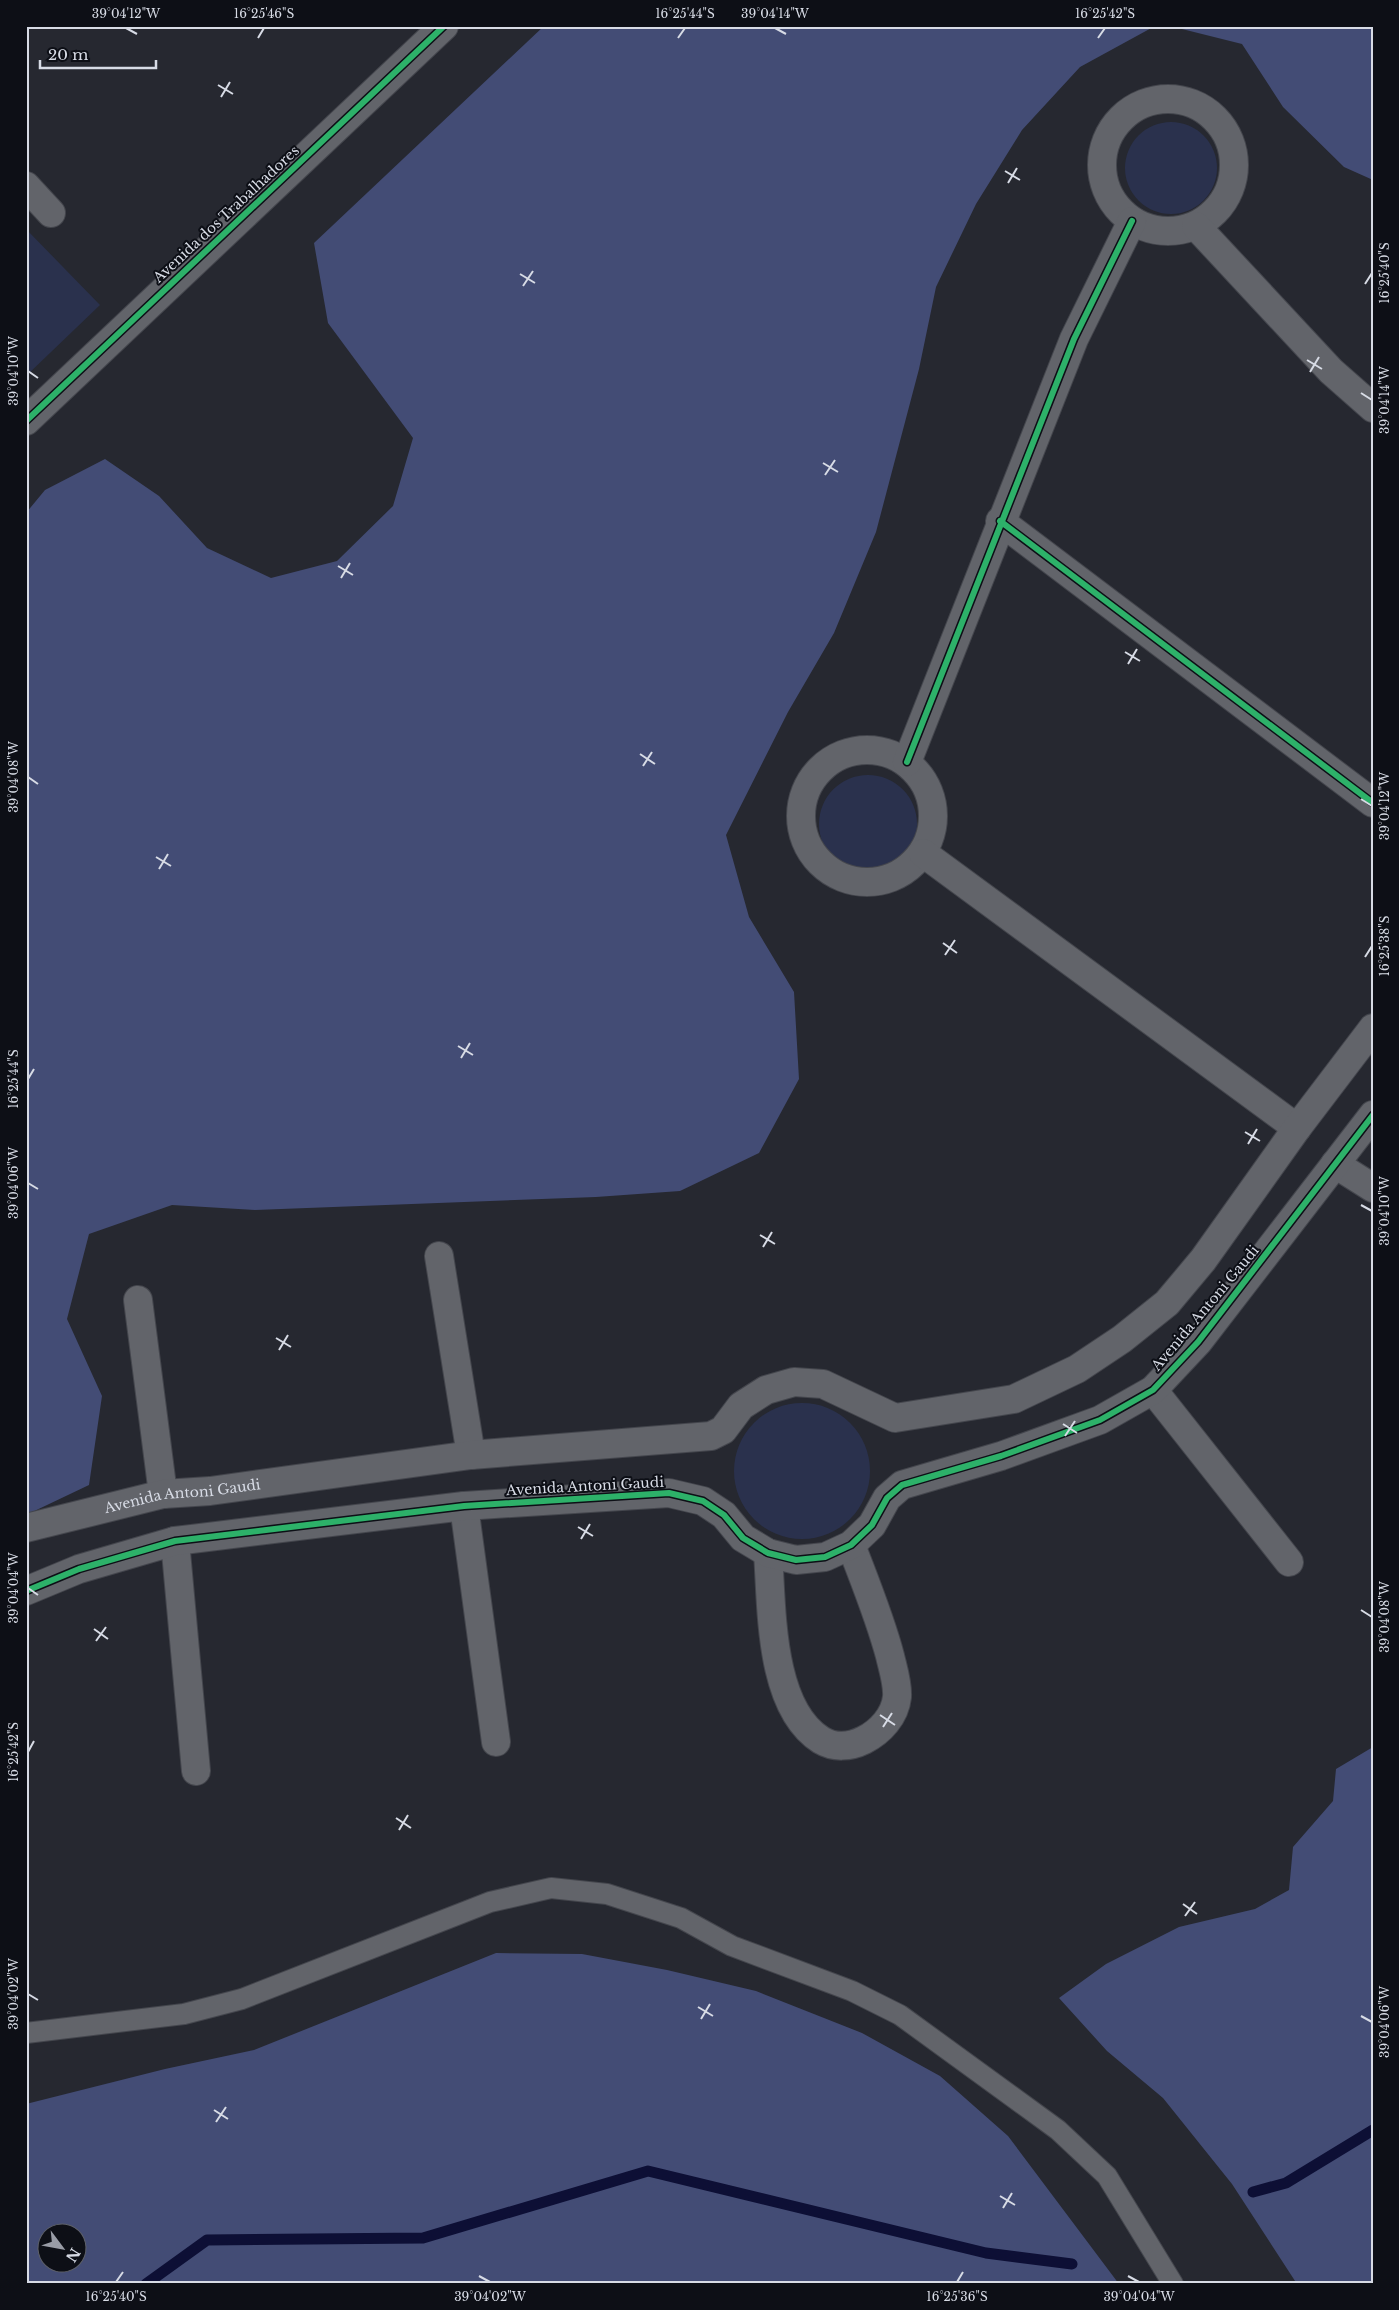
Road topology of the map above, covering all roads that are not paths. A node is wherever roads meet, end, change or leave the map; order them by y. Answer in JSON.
{"nodes":[{"id":1,"x":444,"y":26,"type":"edge"},
{"id":2,"x":26,"y":186,"type":"edge"},
{"id":3,"x":51,"y":213,"type":"dead end"},
{"id":4,"x":1132,"y":221,"type":"junction"},
{"id":5,"x":1196,"y":226,"type":"junction"},
{"id":6,"x":1373,"y":408,"type":"edge"},
{"id":7,"x":26,"y":421,"type":"edge"},
{"id":8,"x":1000,"y":521,"type":"junction"},
{"id":9,"x":906,"y":762,"type":"junction"},
{"id":10,"x":1373,"y":803,"type":"edge"},
{"id":11,"x":923,"y":853,"type":"junction"},
{"id":12,"x":1373,"y":1028,"type":"edge"},
{"id":13,"x":1373,"y":1115,"type":"edge"},
{"id":14,"x":1297,"y":1128,"type":"junction"},
{"id":15,"x":1335,"y":1164,"type":"junction"},
{"id":16,"x":1373,"y":1188,"type":"edge"},
{"id":17,"x":440,"y":1256,"type":"dead end"},
{"id":18,"x":138,"y":1300,"type":"dead end"},
{"id":19,"x":1153,"y":1390,"type":"junction"},
{"id":20,"x":471,"y":1455,"type":"junction"},
{"id":21,"x":163,"y":1494,"type":"junction"},
{"id":22,"x":464,"y":1506,"type":"junction"},
{"id":23,"x":26,"y":1528,"type":"edge"},
{"id":24,"x":175,"y":1541,"type":"junction"},
{"id":25,"x":851,"y":1545,"type":"junction"},
{"id":26,"x":768,"y":1553,"type":"junction"},
{"id":27,"x":1289,"y":1562,"type":"dead end"},
{"id":28,"x":26,"y":1591,"type":"edge"},
{"id":29,"x":496,"y":1742,"type":"dead end"},
{"id":30,"x":196,"y":1772,"type":"dead end"},
{"id":31,"x":26,"y":2034,"type":"edge"},
{"id":32,"x":1173,"y":2284,"type":"edge"}],
"edges":[{"from":1,"to":7,"type":"street","name":"Avenida dos Trabalhadores"},
{"from":2,"to":3,"type":"street"},
{"from":4,"to":5,"type":"street"},
{"from":4,"to":5,"type":"street"},
{"from":4,"to":8,"type":"street"},
{"from":5,"to":6,"type":"street"},
{"from":8,"to":9,"type":"street"},
{"from":8,"to":10,"type":"street"},
{"from":9,"to":11,"type":"street"},
{"from":9,"to":11,"type":"street"},
{"from":11,"to":14,"type":"street"},
{"from":12,"to":14,"type":"street","name":"Avenida Antoni Gaudi"},
{"from":13,"to":15,"type":"street","name":"Avenida Antoni Gaudi"},
{"from":14,"to":20,"type":"street","name":"Avenida Antoni Gaudi"},
{"from":15,"to":16,"type":"street"},
{"from":15,"to":19,"type":"street","name":"Avenida Antoni Gaudi"},
{"from":17,"to":20,"type":"street"},
{"from":18,"to":21,"type":"street"},
{"from":19,"to":25,"type":"street","name":"Avenida Antoni Gaudi"},
{"from":19,"to":27,"type":"street"},
{"from":20,"to":21,"type":"street","name":"Avenida Antoni Gaudi"},
{"from":21,"to":23,"type":"street","name":"Avenida Antoni Gaudi"},
{"from":22,"to":24,"type":"street","name":"Avenida Antoni Gaudi"},
{"from":22,"to":26,"type":"street","name":"Avenida Antoni Gaudi"},
{"from":22,"to":29,"type":"street"},
{"from":24,"to":28,"type":"street","name":"Avenida Antoni Gaudi"},
{"from":24,"to":30,"type":"street"},
{"from":25,"to":26,"type":"street","name":"Avenida Antoni Gaudi"},
{"from":25,"to":26,"type":"street"},
{"from":31,"to":32,"type":"lane"}]}
